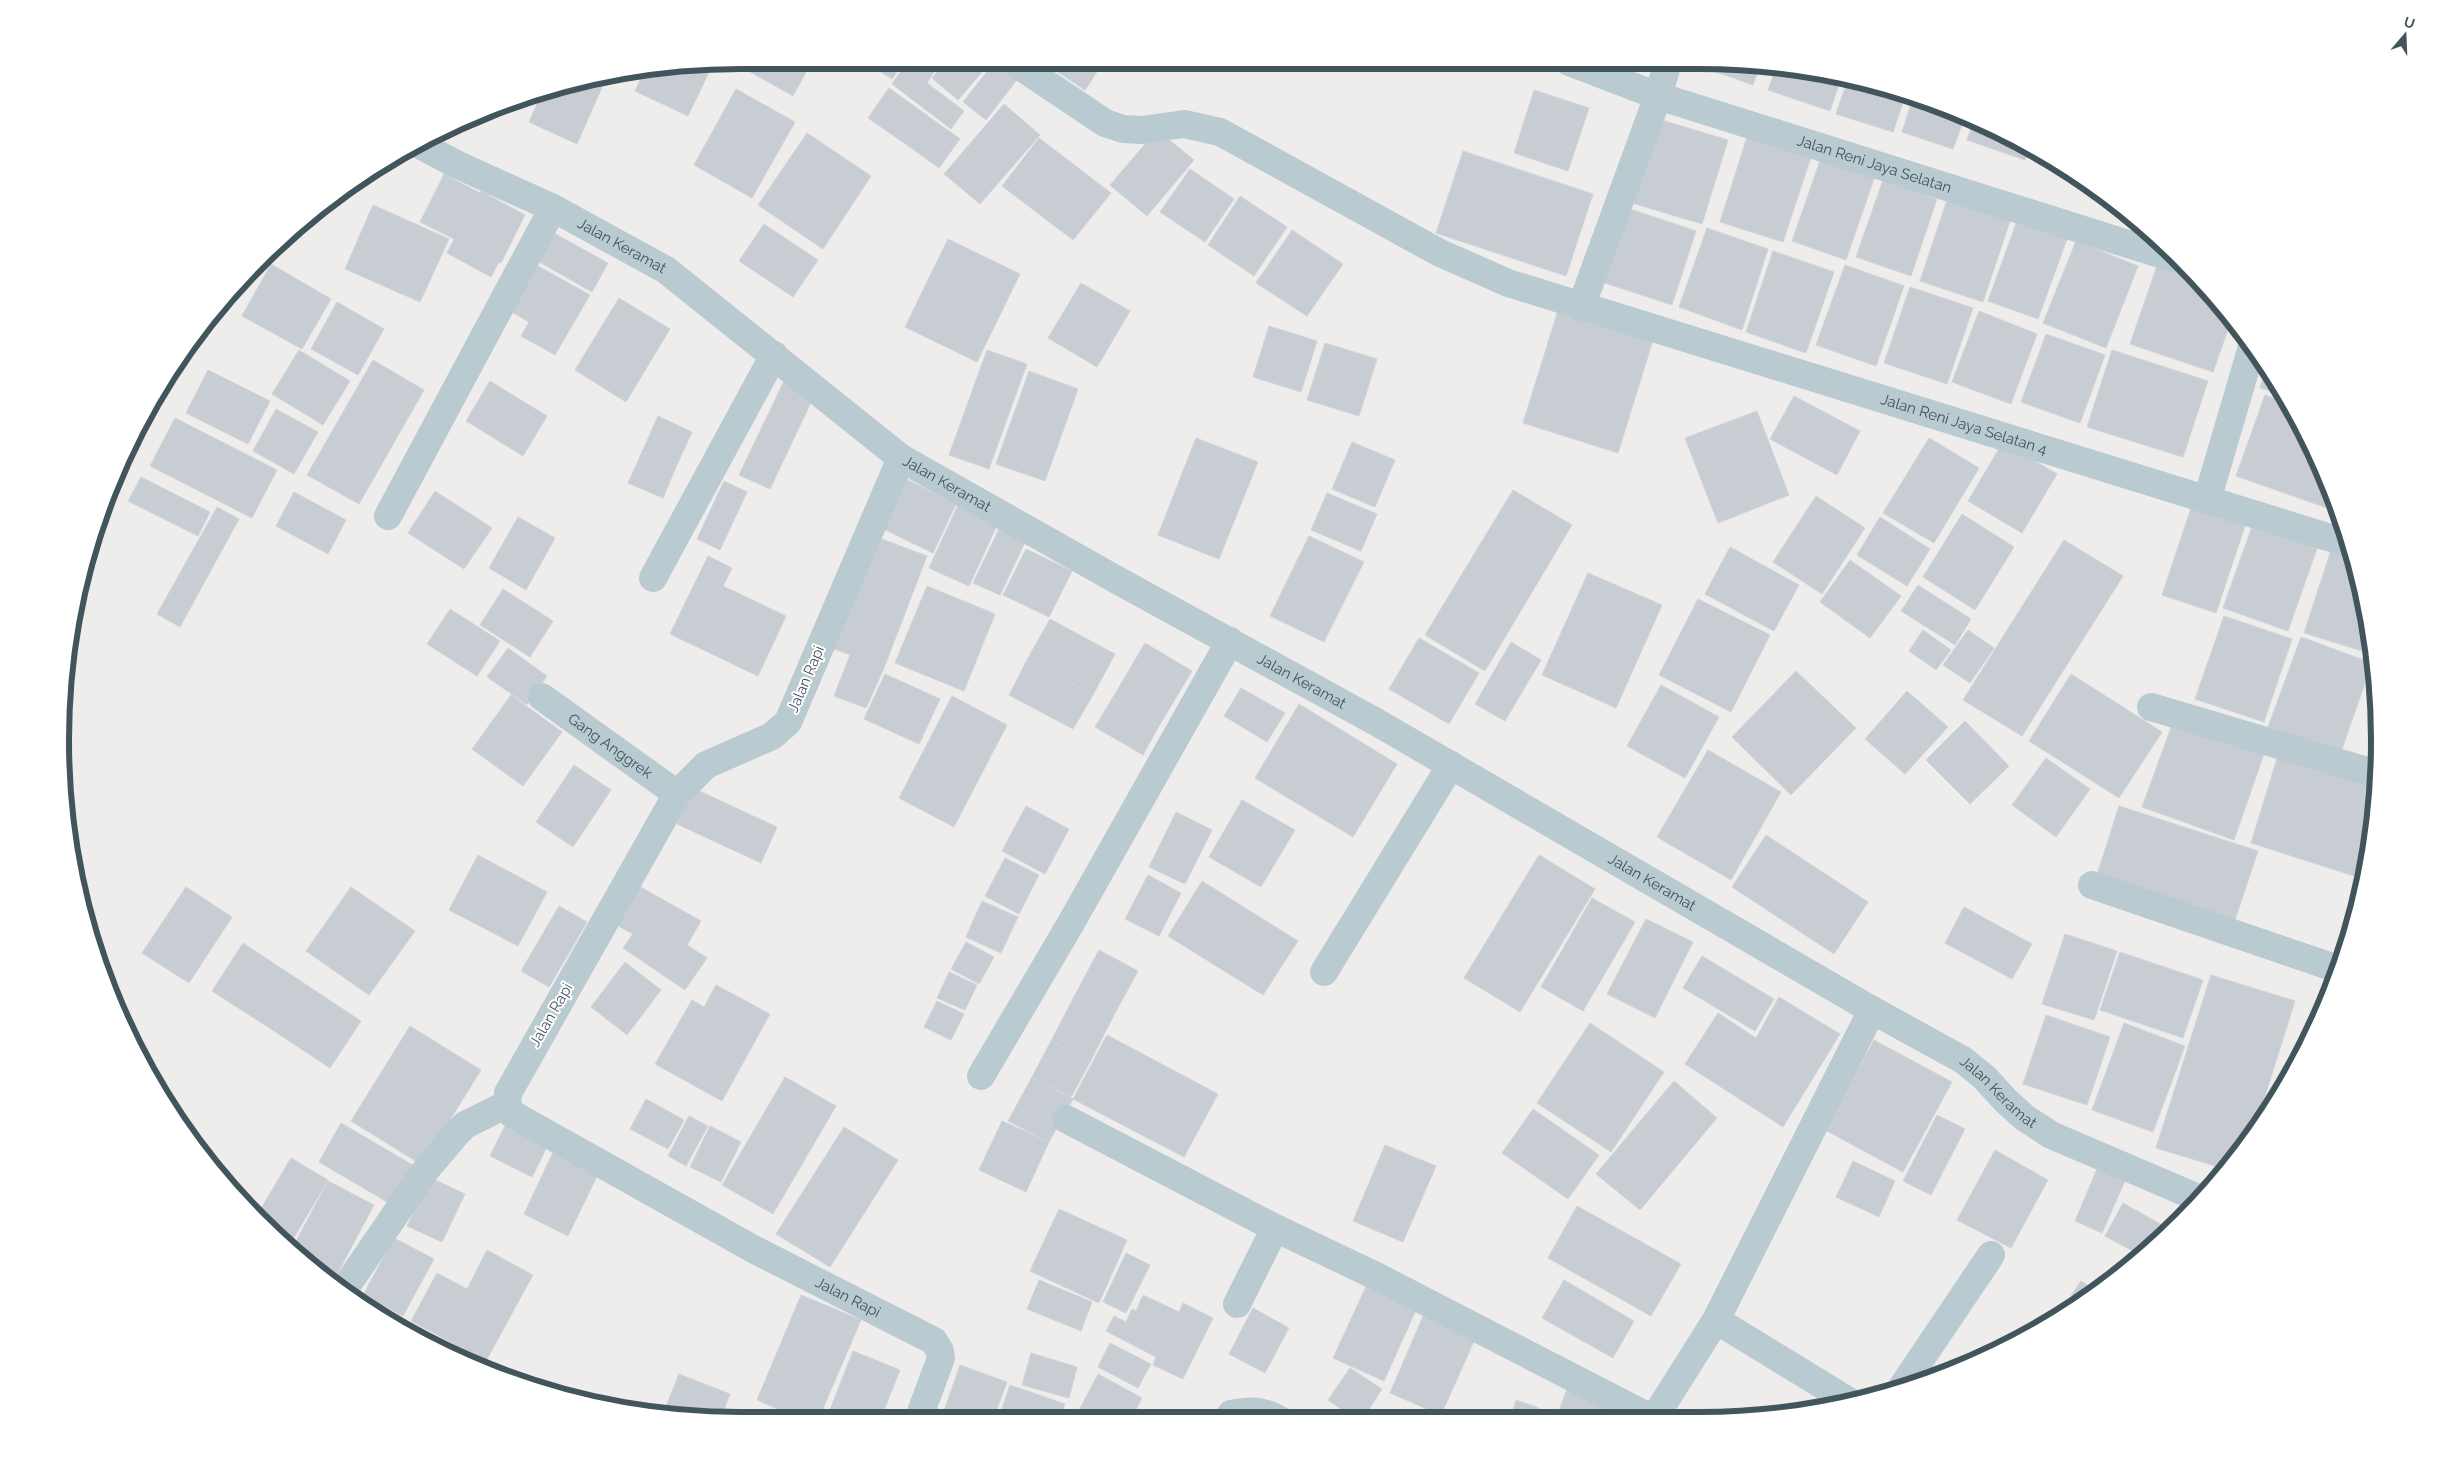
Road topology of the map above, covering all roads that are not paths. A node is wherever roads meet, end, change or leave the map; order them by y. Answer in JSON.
{"nodes":[{"id":1,"x":1024,"y":69,"type":"edge"},
{"id":2,"x":1587,"y":69,"type":"edge"},
{"id":3,"x":1666,"y":69,"type":"edge"},
{"id":4,"x":1658,"y":96,"type":"junction"},
{"id":5,"x":425,"y":148,"type":"edge"},
{"id":6,"x":553,"y":208,"type":"junction"},
{"id":7,"x":2164,"y":256,"type":"edge"},
{"id":8,"x":1581,"y":307,"type":"junction"},
{"id":9,"x":774,"y":355,"type":"junction"},
{"id":10,"x":2249,"y":356,"type":"edge"},
{"id":11,"x":901,"y":458,"type":"junction"},
{"id":12,"x":2207,"y":500,"type":"junction"},
{"id":13,"x":388,"y":516,"type":"dead end"},
{"id":14,"x":2341,"y":541,"type":"edge"},
{"id":15,"x":653,"y":578,"type":"dead end"},
{"id":16,"x":1230,"y":640,"type":"junction"},
{"id":17,"x":542,"y":697,"type":"dead end"},
{"id":18,"x":2151,"y":707,"type":"dead end"},
{"id":19,"x":1451,"y":765,"type":"junction"},
{"id":20,"x":2370,"y":772,"type":"edge"},
{"id":21,"x":677,"y":794,"type":"junction"},
{"id":22,"x":2092,"y":885,"type":"dead end"},
{"id":23,"x":2332,"y":967,"type":"edge"},
{"id":24,"x":1324,"y":972,"type":"dead end"},
{"id":25,"x":1872,"y":1010,"type":"junction"},
{"id":26,"x":981,"y":1076,"type":"dead end"},
{"id":27,"x":507,"y":1104,"type":"junction"},
{"id":28,"x":1066,"y":1119,"type":"dead end"},
{"id":29,"x":2192,"y":1196,"type":"edge"},
{"id":30,"x":1274,"y":1228,"type":"junction"},
{"id":31,"x":1991,"y":1255,"type":"dead end"},
{"id":32,"x":347,"y":1284,"type":"edge"},
{"id":33,"x":1237,"y":1304,"type":"dead end"},
{"id":34,"x":1716,"y":1320,"type":"junction"},
{"id":35,"x":1907,"y":1379,"type":"edge"},
{"id":36,"x":1841,"y":1397,"type":"edge"},
{"id":37,"x":921,"y":1412,"type":"edge"},
{"id":38,"x":1242,"y":1412,"type":"edge"},
{"id":39,"x":1262,"y":1412,"type":"edge"},
{"id":40,"x":1639,"y":1412,"type":"edge"},
{"id":41,"x":1657,"y":1412,"type":"edge"}],
"edges":[{"from":1,"to":8,"type":"street","name":"Jalan Reni Jaya Selatan 4"},
{"from":2,"to":4,"type":"street","name":"Jalan Reni Jaya Selatan"},
{"from":3,"to":4,"type":"street"},
{"from":4,"to":7,"type":"street","name":"Jalan Reni Jaya Selatan"},
{"from":4,"to":8,"type":"street"},
{"from":5,"to":6,"type":"street","name":"Jalan Keramat"},
{"from":6,"to":9,"type":"street","name":"Jalan Keramat"},
{"from":6,"to":13,"type":"street"},
{"from":8,"to":12,"type":"street","name":"Jalan Reni Jaya Selatan 4"},
{"from":9,"to":11,"type":"street","name":"Jalan Keramat"},
{"from":9,"to":15,"type":"street"},
{"from":10,"to":12,"type":"street"},
{"from":11,"to":16,"type":"street","name":"Jalan Keramat"},
{"from":11,"to":21,"type":"street","name":"Jalan Rapi"},
{"from":12,"to":14,"type":"street","name":"Jalan Reni Jaya Selatan 4"},
{"from":16,"to":19,"type":"street","name":"Jalan Keramat"},
{"from":16,"to":26,"type":"street"},
{"from":17,"to":21,"type":"street","name":"Gang Anggrek"},
{"from":18,"to":20,"type":"street"},
{"from":19,"to":24,"type":"street"},
{"from":19,"to":25,"type":"street","name":"Jalan Keramat"},
{"from":21,"to":27,"type":"street","name":"Jalan Rapi"},
{"from":22,"to":23,"type":"street"},
{"from":25,"to":29,"type":"street","name":"Jalan Keramat"},
{"from":25,"to":34,"type":"street"},
{"from":27,"to":32,"type":"street"},
{"from":27,"to":37,"type":"street","name":"Jalan Rapi"},
{"from":28,"to":30,"type":"street"},
{"from":30,"to":33,"type":"street"},
{"from":30,"to":40,"type":"street"},
{"from":31,"to":35,"type":"street"},
{"from":34,"to":36,"type":"street"},
{"from":34,"to":41,"type":"street"},
{"from":38,"to":39,"type":"street"}]}
